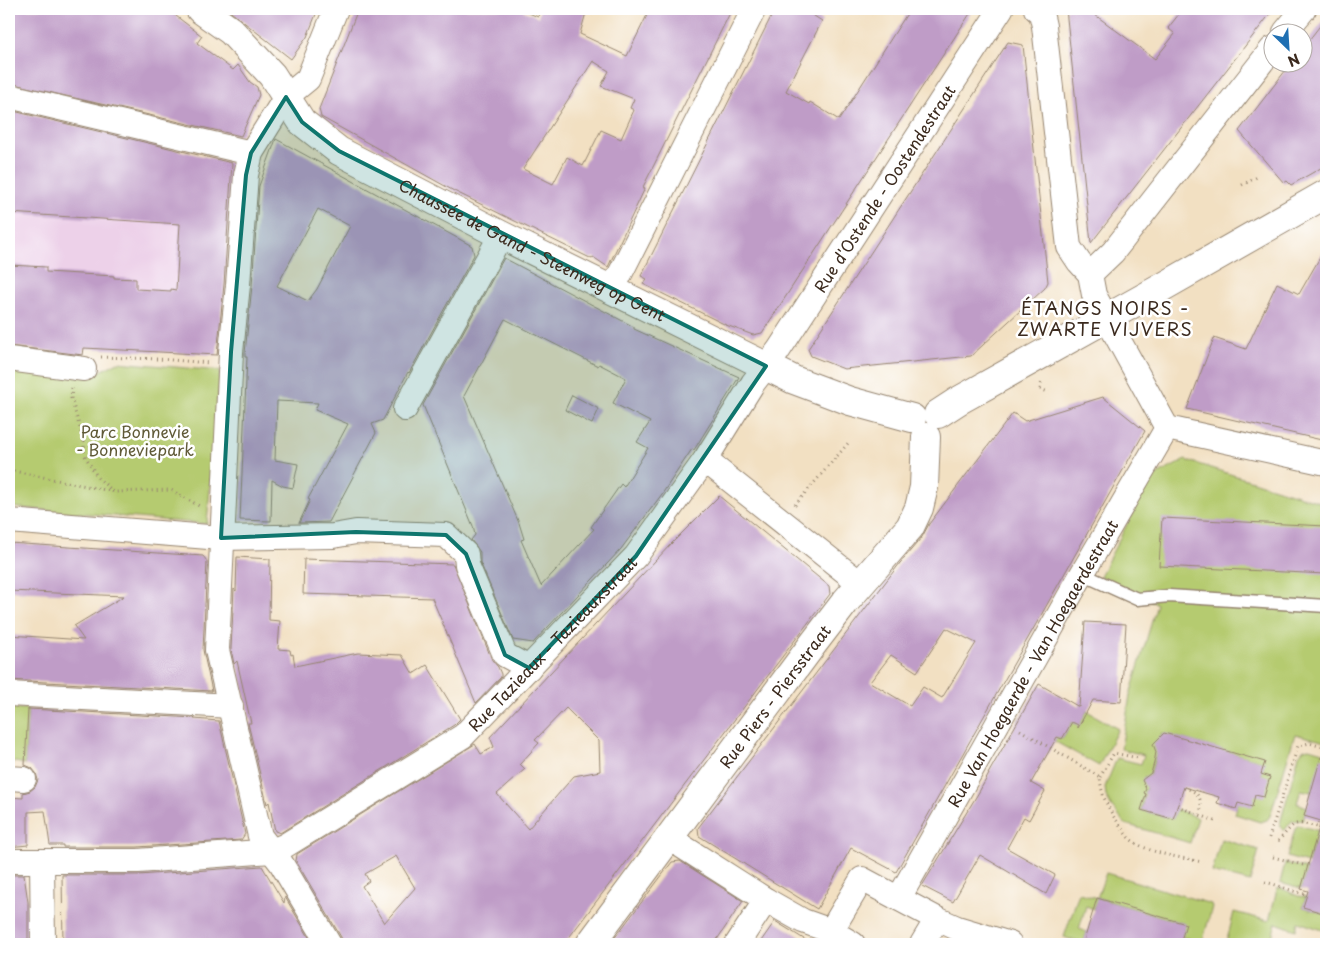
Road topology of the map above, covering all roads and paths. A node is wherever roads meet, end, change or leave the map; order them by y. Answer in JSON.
{"nodes":[{"id":1,"x":200,"y":9,"type":"edge"},
{"id":2,"x":336,"y":9,"type":"edge"},
{"id":3,"x":754,"y":9,"type":"edge"},
{"id":4,"x":1001,"y":9,"type":"edge"},
{"id":5,"x":1036,"y":9,"type":"edge"},
{"id":6,"x":1304,"y":9,"type":"edge"},
{"id":7,"x":1294,"y":22,"type":"edge"},
{"id":8,"x":1262,"y":62,"type":"edge"},
{"id":9,"x":9,"y":96,"type":"edge"},
{"id":10,"x":286,"y":97,"type":"junction"},
{"id":11,"x":251,"y":153,"type":"junction"},
{"id":12,"x":1259,"y":176,"type":"dead end"},
{"id":13,"x":1242,"y":185,"type":"dead end"},
{"id":14,"x":1326,"y":194,"type":"edge"},
{"id":15,"x":501,"y":235,"type":"junction"},
{"id":16,"x":1090,"y":274,"type":"junction"},
{"id":17,"x":612,"y":290,"type":"junction"},
{"id":18,"x":1107,"y":318,"type":"junction"},
{"id":19,"x":9,"y":359,"type":"edge"},
{"id":20,"x":230,"y":365,"type":"junction"},
{"id":21,"x":766,"y":366,"type":"junction"},
{"id":22,"x":80,"y":368,"type":"junction"},
{"id":23,"x":1045,"y":386,"type":"dead end"},
{"id":24,"x":1048,"y":392,"type":"dead end"},
{"id":25,"x":405,"y":409,"type":"dead end"},
{"id":26,"x":925,"y":423,"type":"junction"},
{"id":27,"x":1167,"y":428,"type":"junction"},
{"id":28,"x":850,"y":441,"type":"dead end"},
{"id":29,"x":706,"y":460,"type":"junction"},
{"id":30,"x":1326,"y":463,"type":"edge"},
{"id":31,"x":9,"y":470,"type":"edge"},
{"id":32,"x":114,"y":492,"type":"junction"},
{"id":33,"x":796,"y":504,"type":"dead end"},
{"id":34,"x":208,"y":511,"type":"dead end"},
{"id":35,"x":9,"y":521,"type":"edge"},
{"id":36,"x":221,"y":538,"type":"junction"},
{"id":37,"x":1082,"y":574,"type":"junction"},
{"id":38,"x":861,"y":584,"type":"junction"},
{"id":39,"x":1326,"y":606,"type":"edge"},
{"id":40,"x":529,"y":668,"type":"junction"},
{"id":41,"x":9,"y":694,"type":"edge"},
{"id":42,"x":231,"y":706,"type":"junction"},
{"id":43,"x":1015,"y":727,"type":"dead end"},
{"id":44,"x":1326,"y":748,"type":"edge"},
{"id":45,"x":1138,"y":758,"type":"dead end"},
{"id":46,"x":1100,"y":777,"type":"junction"},
{"id":47,"x":1184,"y":788,"type":"dead end"},
{"id":48,"x":1177,"y":806,"type":"dead end"},
{"id":49,"x":1200,"y":814,"type":"junction"},
{"id":50,"x":1215,"y":821,"type":"dead end"},
{"id":51,"x":1319,"y":821,"type":"dead end"},
{"id":52,"x":669,"y":838,"type":"junction"},
{"id":53,"x":1269,"y":838,"type":"dead end"},
{"id":54,"x":1278,"y":841,"type":"dead end"},
{"id":55,"x":272,"y":851,"type":"junction"},
{"id":56,"x":1273,"y":857,"type":"dead end"},
{"id":57,"x":9,"y":861,"type":"edge"},
{"id":58,"x":42,"y":861,"type":"junction"},
{"id":59,"x":1202,"y":862,"type":"dead end"},
{"id":60,"x":1308,"y":866,"type":"dead end"},
{"id":61,"x":1265,"y":882,"type":"dead end"},
{"id":62,"x":1306,"y":894,"type":"dead end"},
{"id":63,"x":899,"y":898,"type":"junction"},
{"id":64,"x":766,"y":900,"type":"junction"},
{"id":65,"x":938,"y":919,"type":"junction"},
{"id":66,"x":831,"y":930,"type":"junction"},
{"id":67,"x":43,"y":944,"type":"edge"},
{"id":68,"x":329,"y":944,"type":"edge"},
{"id":69,"x":590,"y":944,"type":"edge"},
{"id":70,"x":737,"y":944,"type":"edge"},
{"id":71,"x":853,"y":944,"type":"edge"},
{"id":72,"x":922,"y":944,"type":"edge"},
{"id":73,"x":1010,"y":944,"type":"edge"}],
"edges":[{"from":1,"to":10,"type":"street","name":"Chaussée de Gand - Steenweg op Gent"},
{"from":2,"to":10,"type":"street"},
{"from":3,"to":17,"type":"street"},
{"from":4,"to":21,"type":"street","name":"Rue d'Ostende - Oostendestraat"},
{"from":5,"to":16,"type":"street"},
{"from":6,"to":7,"type":"street"},
{"from":8,"to":16,"type":"street"},
{"from":9,"to":11,"type":"street"},
{"from":10,"to":11,"type":"street"},
{"from":10,"to":15,"type":"street","name":"Chaussée de Gand - Steenweg op Gent"},
{"from":11,"to":20,"type":"street"},
{"from":12,"to":13,"type":"path"},
{"from":14,"to":18,"type":"street"},
{"from":15,"to":17,"type":"street","name":"Chaussée de Gand - Steenweg op Gent"},
{"from":15,"to":25,"type":"street"},
{"from":16,"to":18,"type":"street"},
{"from":17,"to":21,"type":"street","name":"Chaussée de Gand - Steenweg op Gent"},
{"from":18,"to":26,"type":"street"},
{"from":18,"to":27,"type":"street"},
{"from":19,"to":22,"type":"street"},
{"from":20,"to":22,"type":"path"},
{"from":20,"to":36,"type":"street"},
{"from":21,"to":26,"type":"street","name":"Chaussée de Gand - Steenweg op Gent"},
{"from":21,"to":29,"type":"street","name":"Rue Tazieaux - Tazieauxstraat"},
{"from":22,"to":32,"type":"path"},
{"from":23,"to":24,"type":"path"},
{"from":26,"to":38,"type":"street","name":"Rue Piers - Piersstraat"},
{"from":27,"to":30,"type":"street"},
{"from":27,"to":37,"type":"street","name":"Rue Van Hoegaerde - Van Hoegaerdestraat"},
{"from":28,"to":33,"type":"path"},
{"from":29,"to":38,"type":"street"},
{"from":29,"to":40,"type":"street","name":"Rue Tazieaux - Tazieauxstraat"},
{"from":31,"to":32,"type":"path"},
{"from":32,"to":34,"type":"path"},
{"from":35,"to":36,"type":"street"},
{"from":36,"to":40,"type":"street"},
{"from":36,"to":42,"type":"street"},
{"from":37,"to":39,"type":"lane"},
{"from":37,"to":63,"type":"street","name":"Rue Van Hoegaerde - Van Hoegaerdestraat"},
{"from":38,"to":52,"type":"street","name":"Rue Piers - Piersstraat"},
{"from":40,"to":55,"type":"street","name":"Rue Tazieaux - Tazieauxstraat"},
{"from":41,"to":42,"type":"street"},
{"from":42,"to":55,"type":"street"},
{"from":43,"to":46,"type":"path"},
{"from":44,"to":53,"type":"path"},
{"from":45,"to":46,"type":"path"},
{"from":46,"to":59,"type":"path"},
{"from":47,"to":49,"type":"path"},
{"from":48,"to":49,"type":"path"},
{"from":49,"to":50,"type":"path"},
{"from":51,"to":54,"type":"path"},
{"from":52,"to":64,"type":"street"},
{"from":52,"to":69,"type":"street","name":"Rue Piers - Piersstraat"},
{"from":55,"to":58,"type":"street"},
{"from":55,"to":68,"type":"street"},
{"from":56,"to":60,"type":"path"},
{"from":57,"to":58,"type":"street"},
{"from":58,"to":67,"type":"street"},
{"from":61,"to":62,"type":"path"},
{"from":63,"to":65,"type":"street"},
{"from":63,"to":66,"type":"street"},
{"from":64,"to":66,"type":"street"},
{"from":64,"to":70,"type":"street"},
{"from":65,"to":72,"type":"street"},
{"from":65,"to":73,"type":"street"},
{"from":66,"to":71,"type":"street"}]}
